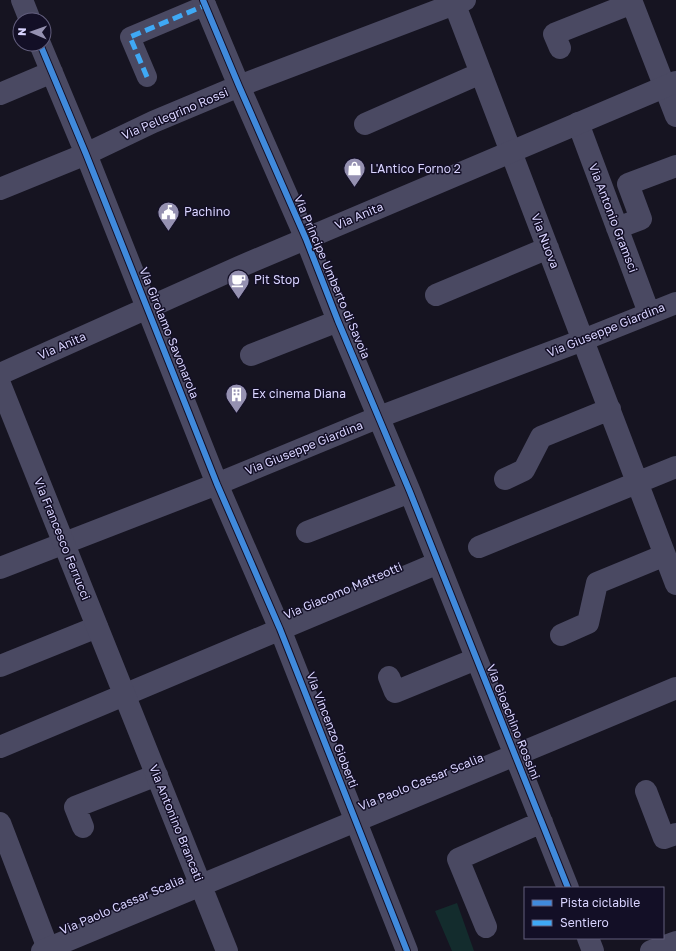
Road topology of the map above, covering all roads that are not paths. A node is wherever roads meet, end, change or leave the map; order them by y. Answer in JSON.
{"nodes":[{"id":1,"x":22,"y":0,"type":"edge"},
{"id":2,"x":457,"y":1,"type":"edge"},
{"id":3,"x":632,"y":1,"type":"edge"},
{"id":4,"x":204,"y":3,"type":"edge"},
{"id":5,"x":27,"y":12,"type":"edge"},
{"id":6,"x":560,"y":48,"type":"dead end"},
{"id":7,"x":43,"y":52,"type":"edge"},
{"id":8,"x":52,"y":72,"type":"junction"},
{"id":9,"x":480,"y":73,"type":"junction"},
{"id":10,"x":147,"y":77,"type":"dead end"},
{"id":11,"x":670,"y":84,"type":"edge"},
{"id":12,"x":239,"y":86,"type":"junction"},
{"id":13,"x":0,"y":94,"type":"edge"},
{"id":14,"x":676,"y":116,"type":"edge"},
{"id":15,"x":578,"y":123,"type":"junction"},
{"id":16,"x":365,"y":124,"type":"dead end"},
{"id":17,"x":511,"y":151,"type":"junction"},
{"id":18,"x":86,"y":154,"type":"junction"},
{"id":19,"x":676,"y":166,"type":"edge"},
{"id":20,"x":0,"y":189,"type":"edge"},
{"id":21,"x":617,"y":228,"type":"junction"},
{"id":22,"x":306,"y":239,"type":"junction"},
{"id":23,"x":548,"y":248,"type":"junction"},
{"id":24,"x":436,"y":294,"type":"dead end"},
{"id":25,"x":676,"y":303,"type":"edge"},
{"id":26,"x":147,"y":308,"type":"junction"},
{"id":27,"x":649,"y":313,"type":"junction"},
{"id":28,"x":338,"y":321,"type":"junction"},
{"id":29,"x":583,"y":340,"type":"junction"},
{"id":30,"x":251,"y":355,"type":"dead end"},
{"id":31,"x":0,"y":374,"type":"edge"},
{"id":32,"x":0,"y":384,"type":"edge"},
{"id":33,"x":610,"y":409,"type":"junction"},
{"id":34,"x":380,"y":417,"type":"junction"},
{"id":35,"x":676,"y":467,"type":"edge"},
{"id":36,"x":505,"y":479,"type":"dead end"},
{"id":37,"x":637,"y":483,"type":"junction"},
{"id":38,"x":216,"y":484,"type":"junction"},
{"id":39,"x":410,"y":492,"type":"junction"},
{"id":40,"x":307,"y":532,"type":"dead end"},
{"id":41,"x":64,"y":543,"type":"junction"},
{"id":42,"x":479,"y":547,"type":"dead end"},
{"id":43,"x":665,"y":555,"type":"junction"},
{"id":44,"x":438,"y":564,"type":"junction"},
{"id":45,"x":0,"y":568,"type":"edge"},
{"id":46,"x":676,"y":584,"type":"edge"},
{"id":47,"x":97,"y":627,"type":"junction"},
{"id":48,"x":280,"y":629,"type":"junction"},
{"id":49,"x":561,"y":635,"type":"dead end"},
{"id":50,"x":476,"y":659,"type":"junction"},
{"id":51,"x":0,"y":666,"type":"edge"},
{"id":52,"x":389,"y":677,"type":"dead end"},
{"id":53,"x":676,"y":688,"type":"edge"},
{"id":54,"x":124,"y":695,"type":"junction"},
{"id":55,"x":0,"y":747,"type":"edge"},
{"id":56,"x":515,"y":756,"type":"junction"},
{"id":57,"x":157,"y":775,"type":"junction"},
{"id":58,"x":646,"y":791,"type":"dead end"},
{"id":59,"x":355,"y":820,"type":"junction"},
{"id":60,"x":542,"y":822,"type":"junction"},
{"id":61,"x":0,"y":823,"type":"edge"},
{"id":62,"x":83,"y":827,"type":"dead end"},
{"id":63,"x":676,"y":834,"type":"edge"},
{"id":64,"x":200,"y":884,"type":"junction"},
{"id":65,"x":568,"y":887,"type":"edge"},
{"id":66,"x":486,"y":927,"type":"dead end"},
{"id":67,"x":588,"y":939,"type":"edge"},
{"id":68,"x":676,"y":942,"type":"edge"},
{"id":69,"x":46,"y":950,"type":"edge"},
{"id":70,"x":227,"y":951,"type":"edge"},
{"id":71,"x":407,"y":951,"type":"edge"},
{"id":72,"x":593,"y":951,"type":"edge"},
{"id":73,"x":651,"y":951,"type":"edge"}],
"edges":[{"from":1,"to":5,"type":"street"},
{"from":2,"to":9,"type":"street","name":"Via Nuova"},
{"from":2,"to":12,"type":"street","name":"Via Pellegrino Rossi"},
{"from":3,"to":6,"type":"street"},
{"from":3,"to":11,"type":"street"},
{"from":4,"to":10,"type":"street"},
{"from":4,"to":12,"type":"street","name":"Via Principe Umberto di Savoia"},
{"from":7,"to":8,"type":"street","name":"Via Girolamo Savonarola"},
{"from":8,"to":13,"type":"street"},
{"from":8,"to":18,"type":"street","name":"Via Girolamo Savonarola"},
{"from":9,"to":16,"type":"street"},
{"from":9,"to":17,"type":"street","name":"Via Nuova"},
{"from":11,"to":14,"type":"street"},
{"from":11,"to":15,"type":"street","name":"Via Anita"},
{"from":12,"to":18,"type":"street","name":"Via Pellegrino Rossi"},
{"from":12,"to":22,"type":"street","name":"Via Principe Umberto di Savoia"},
{"from":15,"to":17,"type":"street","name":"Via Anita"},
{"from":15,"to":21,"type":"street","name":"Via Antonio Gramsci"},
{"from":17,"to":22,"type":"street","name":"Via Anita"},
{"from":17,"to":23,"type":"street","name":"Via Nuova"},
{"from":18,"to":20,"type":"street","name":"Via Pellegrino Rossi"},
{"from":18,"to":26,"type":"street","name":"Via Girolamo Savonarola"},
{"from":19,"to":21,"type":"street"},
{"from":21,"to":27,"type":"street","name":"Via Antonio Gramsci"},
{"from":22,"to":26,"type":"street","name":"Via Anita"},
{"from":22,"to":28,"type":"street","name":"Via Principe Umberto di Savoia"},
{"from":23,"to":24,"type":"street"},
{"from":23,"to":29,"type":"street","name":"Via Nuova"},
{"from":25,"to":27,"type":"street","name":"Via Giuseppe Giardina"},
{"from":26,"to":31,"type":"street","name":"Via Anita"},
{"from":26,"to":38,"type":"street","name":"Via Girolamo Savonarola"},
{"from":27,"to":29,"type":"street","name":"Via Giuseppe Giardina"},
{"from":28,"to":30,"type":"street"},
{"from":28,"to":34,"type":"street","name":"Via Principe Umberto di Savoia"},
{"from":29,"to":33,"type":"street","name":"Via Nuova"},
{"from":29,"to":34,"type":"street","name":"Via Giuseppe Giardina"},
{"from":32,"to":41,"type":"street","name":"Via Francesco Ferrucci"},
{"from":33,"to":36,"type":"street"},
{"from":33,"to":37,"type":"street","name":"Via Nuova"},
{"from":34,"to":38,"type":"street","name":"Via Giuseppe Giardina"},
{"from":34,"to":39,"type":"street","name":"Via Principe Umberto di Savoia"},
{"from":35,"to":37,"type":"street"},
{"from":37,"to":42,"type":"street"},
{"from":37,"to":43,"type":"street","name":"Via Nuova"},
{"from":38,"to":41,"type":"street","name":"Via Giuseppe Giardina"},
{"from":38,"to":48,"type":"street","name":"Via Girolamo Savonarola"},
{"from":39,"to":40,"type":"street"},
{"from":39,"to":44,"type":"street","name":"Via Principe Umberto di Savoia"},
{"from":41,"to":45,"type":"street","name":"Via Giuseppe Giardina"},
{"from":41,"to":47,"type":"street","name":"Via Francesco Ferrucci"},
{"from":43,"to":46,"type":"street","name":"Via Nuova"},
{"from":43,"to":49,"type":"street"},
{"from":44,"to":48,"type":"street","name":"Via Giacomo Matteotti"},
{"from":44,"to":50,"type":"street","name":"Via Gioachino Rossini"},
{"from":47,"to":51,"type":"street"},
{"from":47,"to":54,"type":"street","name":"Via Francesco Ferrucci"},
{"from":48,"to":54,"type":"street","name":"Via Giacomo Matteotti"},
{"from":48,"to":59,"type":"street","name":"Via Vincenzo Gioberti"},
{"from":50,"to":52,"type":"street"},
{"from":50,"to":56,"type":"street","name":"Via Gioachino Rossini"},
{"from":53,"to":56,"type":"street","name":"Via Paolo Cassar Scalia"},
{"from":54,"to":55,"type":"street","name":"Via Giacomo Matteotti"},
{"from":54,"to":57,"type":"street","name":"Via Antonino Brancati"},
{"from":56,"to":59,"type":"street","name":"Via Paolo Cassar Scalia"},
{"from":56,"to":60,"type":"street","name":"Via Gioachino Rossini"},
{"from":57,"to":62,"type":"street"},
{"from":57,"to":64,"type":"street","name":"Via Antonino Brancati"},
{"from":58,"to":63,"type":"street"},
{"from":59,"to":64,"type":"street","name":"Via Paolo Cassar Scalia"},
{"from":59,"to":71,"type":"street","name":"Via Vincenzo Gioberti"},
{"from":60,"to":65,"type":"street","name":"Via Gioachino Rossini"},
{"from":60,"to":66,"type":"street"},
{"from":61,"to":69,"type":"street"},
{"from":64,"to":69,"type":"street","name":"Via Paolo Cassar Scalia"},
{"from":64,"to":70,"type":"street","name":"Via Antonino Brancati"},
{"from":67,"to":72,"type":"street"},
{"from":68,"to":73,"type":"street"}]}
